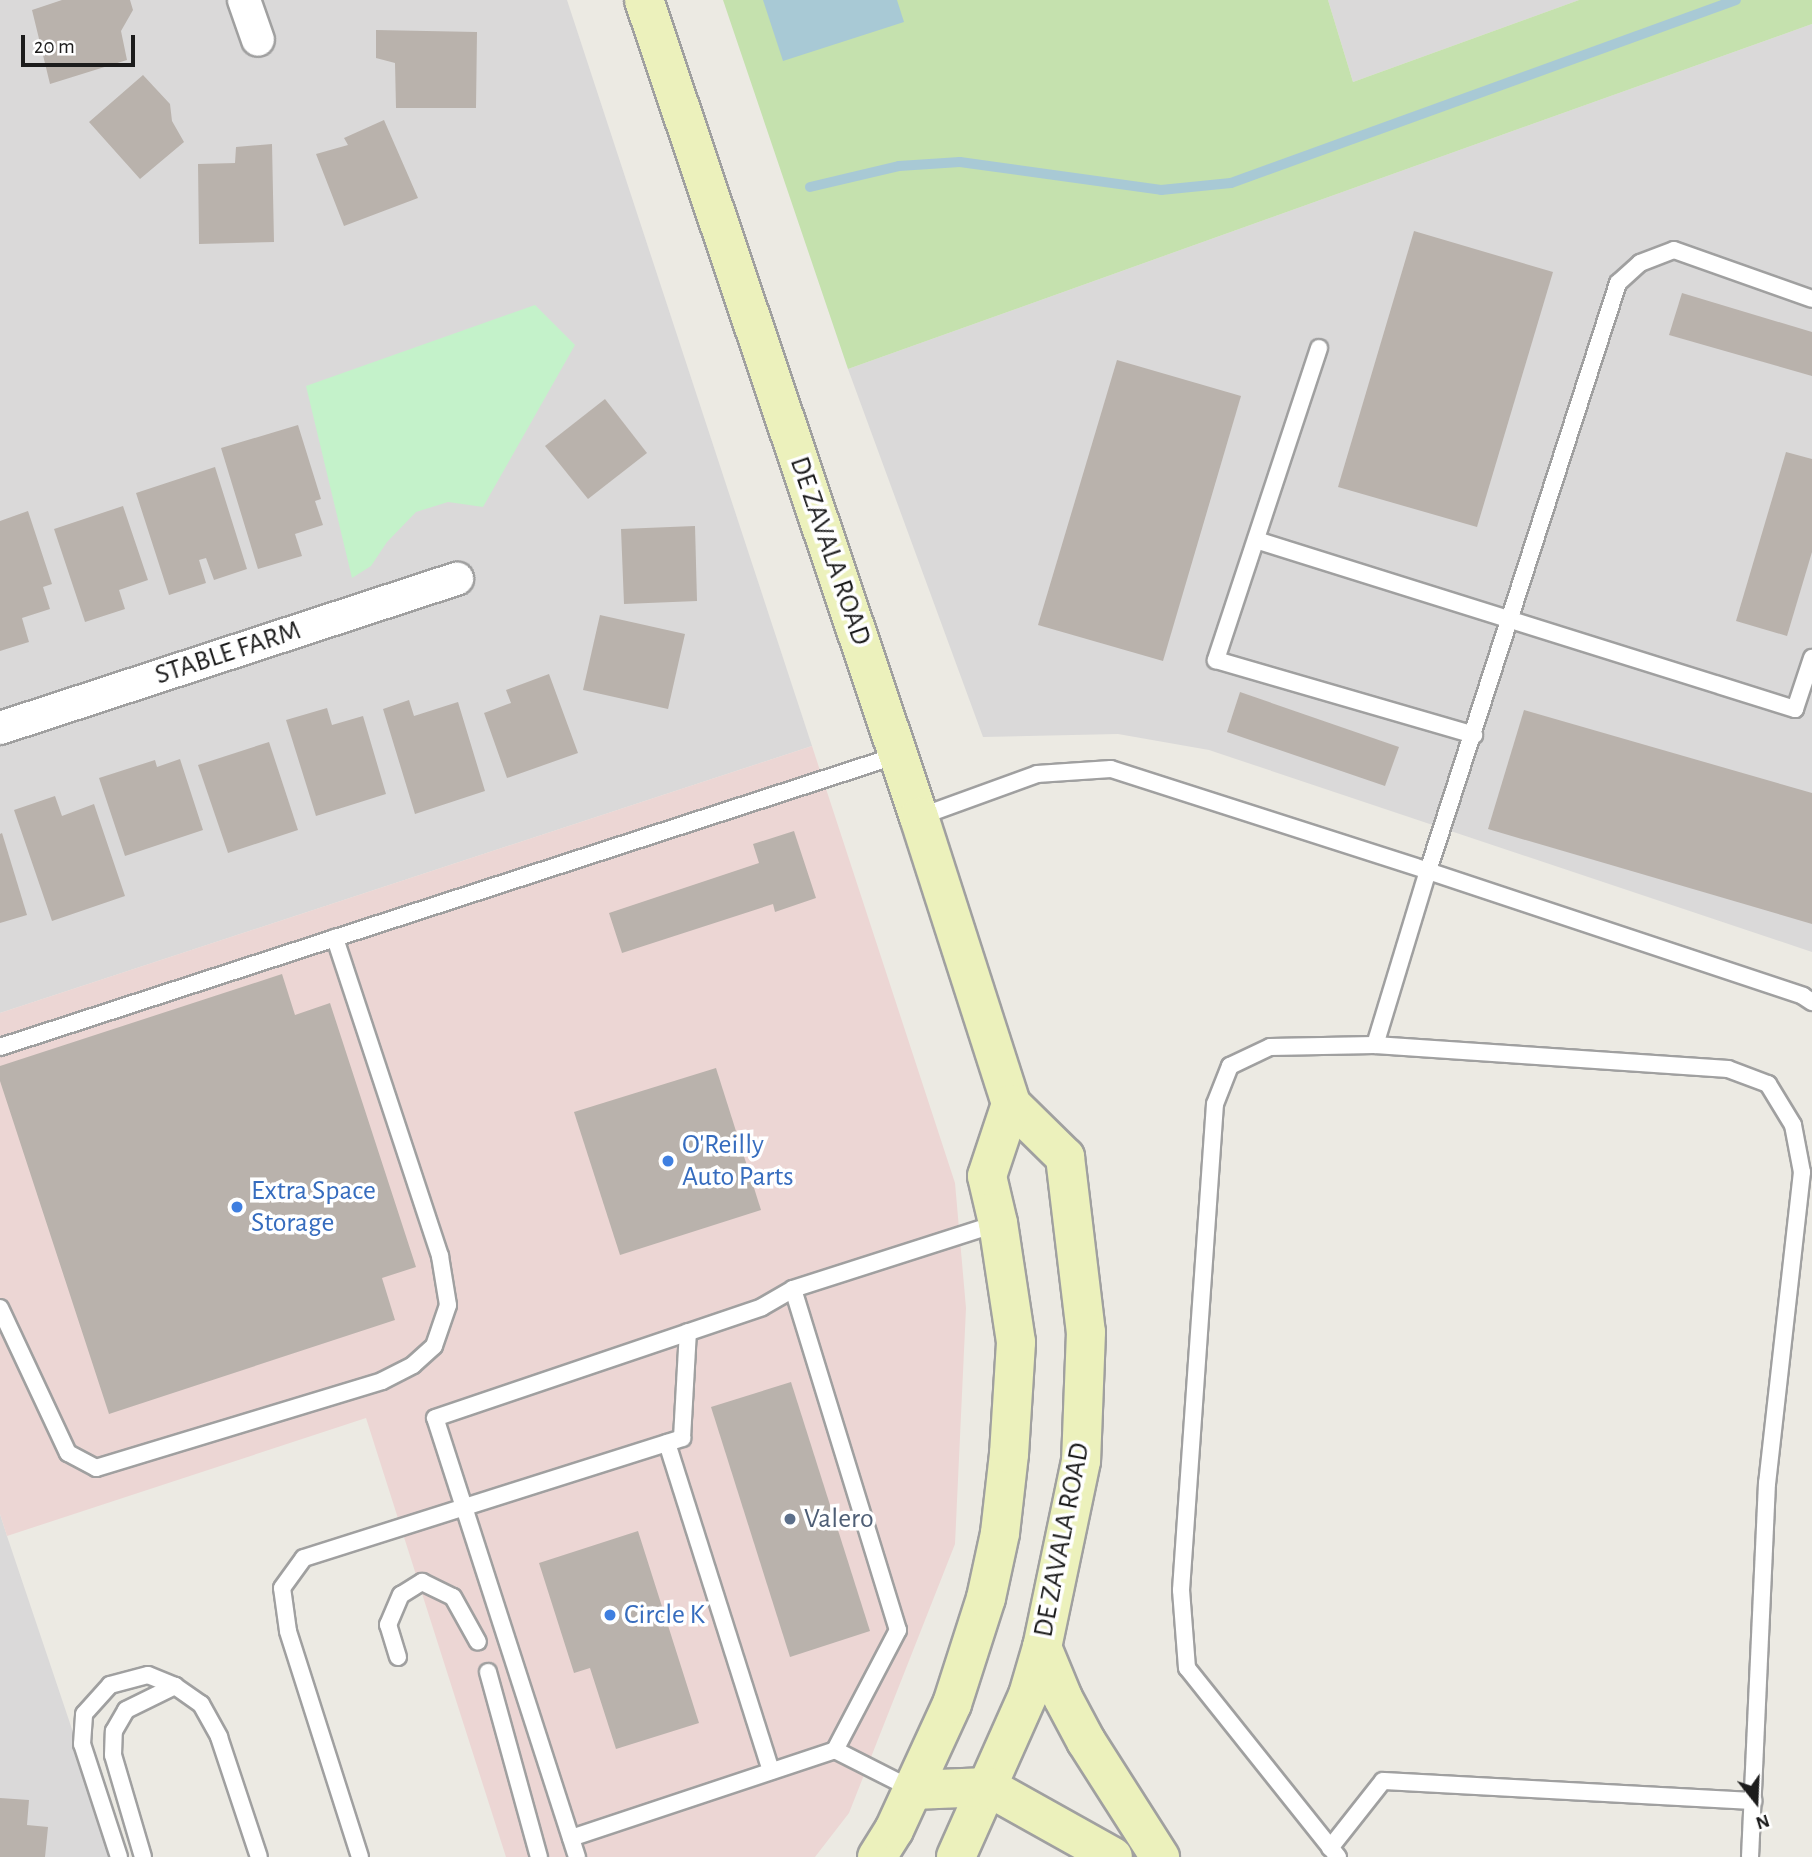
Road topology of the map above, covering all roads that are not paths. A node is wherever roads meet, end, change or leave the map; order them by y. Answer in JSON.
{"nodes":[{"id":1,"x":244,"y":0,"type":"edge"},
{"id":2,"x":644,"y":0,"type":"edge"},
{"id":3,"x":258,"y":40,"type":"dead end"},
{"id":4,"x":1812,"y":299,"type":"edge"},
{"id":5,"x":1319,"y":348,"type":"dead end"},
{"id":6,"x":1256,"y":540,"type":"junction"},
{"id":7,"x":457,"y":579,"type":"dead end"},
{"id":8,"x":1511,"y":620,"type":"junction"},
{"id":9,"x":1812,"y":658,"type":"edge"},
{"id":10,"x":0,"y":728,"type":"edge"},
{"id":11,"x":1474,"y":735,"type":"junction"},
{"id":12,"x":898,"y":755,"type":"junction"},
{"id":13,"x":919,"y":817,"type":"junction"},
{"id":14,"x":1428,"y":871,"type":"junction"},
{"id":15,"x":335,"y":938,"type":"junction"},
{"id":16,"x":1809,"y":998,"type":"edge"},
{"id":17,"x":1375,"y":1045,"type":"junction"},
{"id":18,"x":0,"y":1047,"type":"edge"},
{"id":19,"x":1011,"y":1104,"type":"junction"},
{"id":20,"x":998,"y":1223,"type":"junction"},
{"id":21,"x":793,"y":1289,"type":"junction"},
{"id":22,"x":0,"y":1308,"type":"edge"},
{"id":23,"x":688,"y":1332,"type":"junction"},
{"id":24,"x":667,"y":1443,"type":"junction"},
{"id":25,"x":464,"y":1506,"type":"junction"},
{"id":26,"x":478,"y":1642,"type":"dead end"},
{"id":27,"x":1042,"y":1647,"type":"junction"},
{"id":28,"x":398,"y":1657,"type":"dead end"},
{"id":29,"x":488,"y":1672,"type":"dead end"},
{"id":30,"x":175,"y":1686,"type":"junction"},
{"id":31,"x":835,"y":1750,"type":"junction"},
{"id":32,"x":771,"y":1771,"type":"junction"},
{"id":33,"x":988,"y":1787,"type":"junction"},
{"id":34,"x":913,"y":1790,"type":"junction"},
{"id":35,"x":1753,"y":1801,"type":"junction"},
{"id":36,"x":571,"y":1838,"type":"junction"},
{"id":37,"x":1334,"y":1852,"type":"edge"},
{"id":38,"x":966,"y":1853,"type":"edge"},
{"id":39,"x":119,"y":1857,"type":"edge"},
{"id":40,"x":143,"y":1857,"type":"edge"},
{"id":41,"x":259,"y":1857,"type":"edge"},
{"id":42,"x":360,"y":1857,"type":"edge"},
{"id":43,"x":538,"y":1857,"type":"edge"},
{"id":44,"x":577,"y":1857,"type":"edge"},
{"id":45,"x":877,"y":1857,"type":"edge"},
{"id":46,"x":1113,"y":1857,"type":"edge"},
{"id":47,"x":1160,"y":1857,"type":"edge"},
{"id":48,"x":1750,"y":1857,"type":"edge"}],
"edges":[{"from":1,"to":3,"type":"street"},
{"from":2,"to":12,"type":"main road","name":"DE ZAVALA ROAD"},
{"from":4,"to":8,"type":"lane"},
{"from":5,"to":6,"type":"lane"},
{"from":6,"to":8,"type":"lane"},
{"from":6,"to":11,"type":"lane"},
{"from":7,"to":10,"type":"street","name":"STABLE FARM"},
{"from":8,"to":9,"type":"lane"},
{"from":8,"to":11,"type":"lane"},
{"from":11,"to":14,"type":"lane"},
{"from":12,"to":13,"type":"main road","name":"DE ZAVALA ROAD"},
{"from":12,"to":15,"type":"lane"},
{"from":13,"to":14,"type":"lane"},
{"from":13,"to":19,"type":"main road","name":"DE ZAVALA ROAD"},
{"from":14,"to":16,"type":"lane"},
{"from":14,"to":17,"type":"lane"},
{"from":15,"to":18,"type":"lane"},
{"from":15,"to":22,"type":"lane"},
{"from":17,"to":35,"type":"lane"},
{"from":17,"to":37,"type":"lane"},
{"from":19,"to":20,"type":"main road"},
{"from":19,"to":27,"type":"main road","name":"DE ZAVALA ROAD"},
{"from":20,"to":21,"type":"lane"},
{"from":20,"to":34,"type":"main road"},
{"from":21,"to":23,"type":"lane"},
{"from":21,"to":31,"type":"lane"},
{"from":23,"to":24,"type":"lane"},
{"from":23,"to":25,"type":"lane"},
{"from":24,"to":25,"type":"lane"},
{"from":24,"to":32,"type":"lane"},
{"from":25,"to":36,"type":"lane"},
{"from":25,"to":42,"type":"lane"},
{"from":26,"to":28,"type":"lane"},
{"from":27,"to":33,"type":"main road","name":"DE ZAVALA ROAD"},
{"from":27,"to":47,"type":"main road"},
{"from":29,"to":43,"type":"lane"},
{"from":30,"to":39,"type":"lane"},
{"from":30,"to":40,"type":"lane"},
{"from":30,"to":41,"type":"lane"},
{"from":31,"to":32,"type":"lane"},
{"from":31,"to":34,"type":"lane"},
{"from":32,"to":36,"type":"lane"},
{"from":33,"to":34,"type":"main road"},
{"from":33,"to":38,"type":"main road","name":"DE ZAVALA ROAD"},
{"from":33,"to":46,"type":"main road"},
{"from":34,"to":38,"type":"main road"},
{"from":34,"to":45,"type":"main road"},
{"from":35,"to":37,"type":"lane"},
{"from":35,"to":48,"type":"lane"},
{"from":36,"to":44,"type":"lane"}]}
